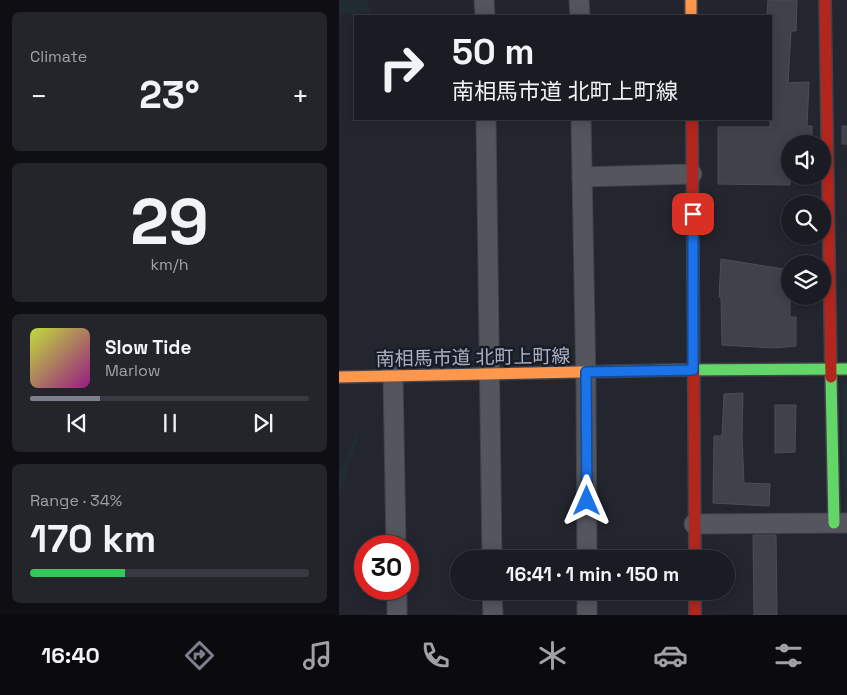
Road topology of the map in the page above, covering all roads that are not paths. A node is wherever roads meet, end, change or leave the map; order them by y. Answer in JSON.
{"nodes":[{"id":1,"x":484,"y":0,"type":"edge"},
{"id":2,"x":579,"y":0,"type":"edge"},
{"id":3,"x":691,"y":0,"type":"edge"},
{"id":4,"x":825,"y":0,"type":"edge"},
{"id":5,"x":485,"y":15,"type":"edge"},
{"id":6,"x":580,"y":15,"type":"edge"},
{"id":7,"x":691,"y":15,"type":"edge"},
{"id":8,"x":486,"y":120,"type":"edge"},
{"id":9,"x":581,"y":120,"type":"edge"},
{"id":10,"x":692,"y":120,"type":"edge"},
{"id":11,"x":692,"y":174,"type":"junction"},
{"id":12,"x":582,"y":177,"type":"junction"},
{"id":13,"x":847,"y":369,"type":"edge"},
{"id":14,"x":693,"y":370,"type":"junction"},
{"id":15,"x":832,"y":370,"type":"junction"},
{"id":16,"x":586,"y":372,"type":"junction"},
{"id":17,"x":490,"y":375,"type":"junction"},
{"id":18,"x":386,"y":376,"type":"junction"},
{"id":19,"x":339,"y":377,"type":"edge"},
{"id":20,"x":841,"y":523,"type":"edge"},
{"id":21,"x":694,"y":524,"type":"junction"},
{"id":22,"x":395,"y":535,"type":"edge"},
{"id":23,"x":492,"y":550,"type":"edge"},
{"id":24,"x":587,"y":550,"type":"edge"},
{"id":25,"x":695,"y":550,"type":"edge"},
{"id":26,"x":397,"y":600,"type":"edge"},
{"id":27,"x":492,"y":600,"type":"edge"},
{"id":28,"x":587,"y":600,"type":"edge"},
{"id":29,"x":695,"y":600,"type":"edge"},
{"id":30,"x":397,"y":615,"type":"edge"},
{"id":31,"x":493,"y":615,"type":"edge"},
{"id":32,"x":587,"y":615,"type":"edge"},
{"id":33,"x":695,"y":615,"type":"edge"}],
"edges":[{"from":1,"to":5,"type":"street"},
{"from":2,"to":6,"type":"street"},
{"from":3,"to":7,"type":"street"},
{"from":4,"to":15,"type":"street"},
{"from":8,"to":17,"type":"street"},
{"from":9,"to":12,"type":"street"},
{"from":10,"to":11,"type":"street"},
{"from":11,"to":12,"type":"street"},
{"from":11,"to":14,"type":"street"},
{"from":12,"to":16,"type":"street"},
{"from":13,"to":15,"type":"street","name":"南相馬市道 北町上町線"},
{"from":14,"to":15,"type":"street","name":"南相馬市道 北町上町線"},
{"from":14,"to":16,"type":"street","name":"南相馬市道 北町上町線"},
{"from":14,"to":21,"type":"street"},
{"from":15,"to":20,"type":"street"},
{"from":16,"to":17,"type":"street","name":"南相馬市道 北町上町線"},
{"from":16,"to":24,"type":"street"},
{"from":17,"to":18,"type":"street","name":"南相馬市道 北町上町線"},
{"from":17,"to":23,"type":"street"},
{"from":18,"to":19,"type":"street","name":"南相馬市道 北町上町線"},
{"from":18,"to":22,"type":"street"},
{"from":20,"to":21,"type":"street"},
{"from":21,"to":25,"type":"street"},
{"from":26,"to":30,"type":"street"},
{"from":27,"to":31,"type":"street"},
{"from":28,"to":32,"type":"street"},
{"from":29,"to":33,"type":"street"}]}
